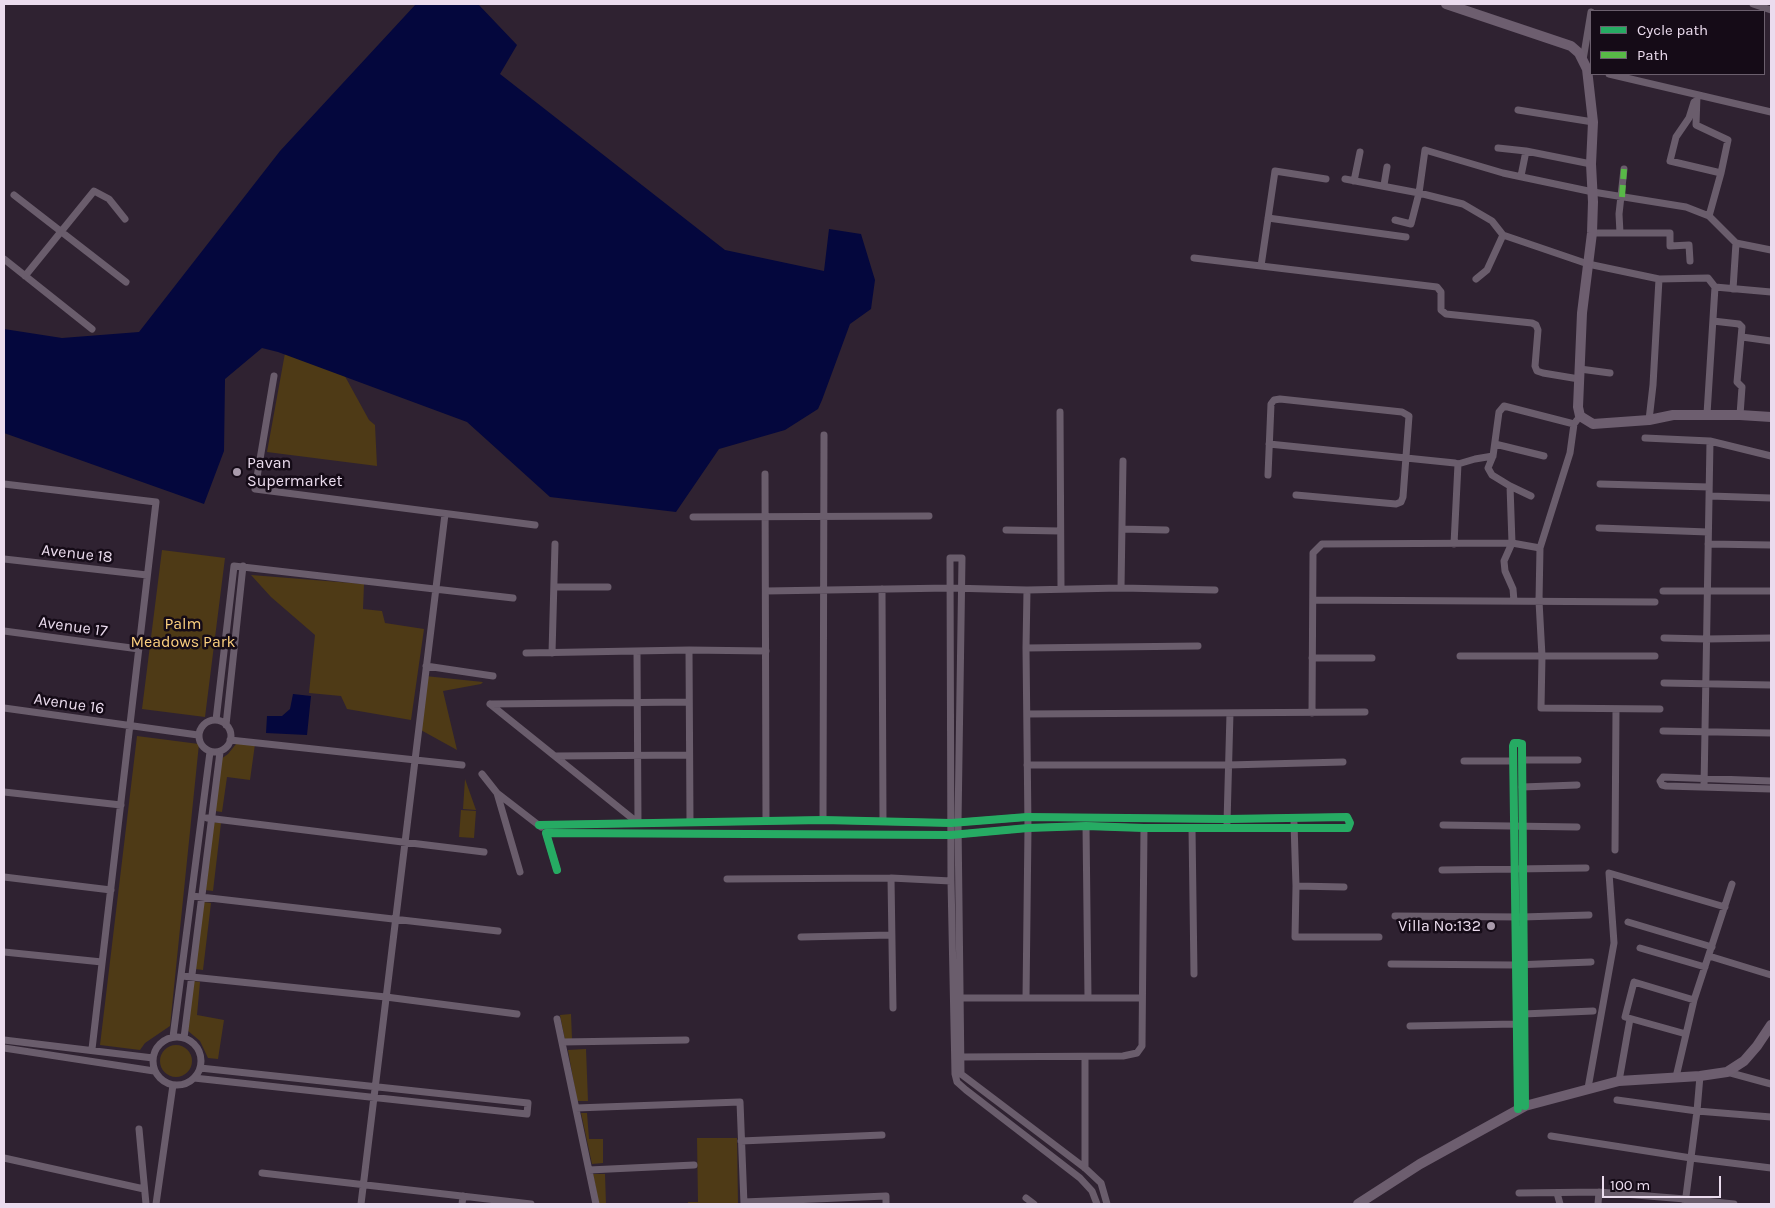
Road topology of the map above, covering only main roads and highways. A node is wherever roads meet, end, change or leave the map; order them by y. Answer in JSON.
{"nodes":[{"id":1,"x":1446,"y":4,"type":"edge"},
{"id":2,"x":1587,"y":66,"type":"edge"},
{"id":3,"x":1771,"y":417,"type":"edge"},
{"id":4,"x":1771,"y":1025,"type":"edge"},
{"id":5,"x":1358,"y":1204,"type":"edge"}],
"edges":[{"from":1,"to":2,"type":"main road"},
{"from":2,"to":3,"type":"main road"},
{"from":4,"to":5,"type":"main road"}]}
